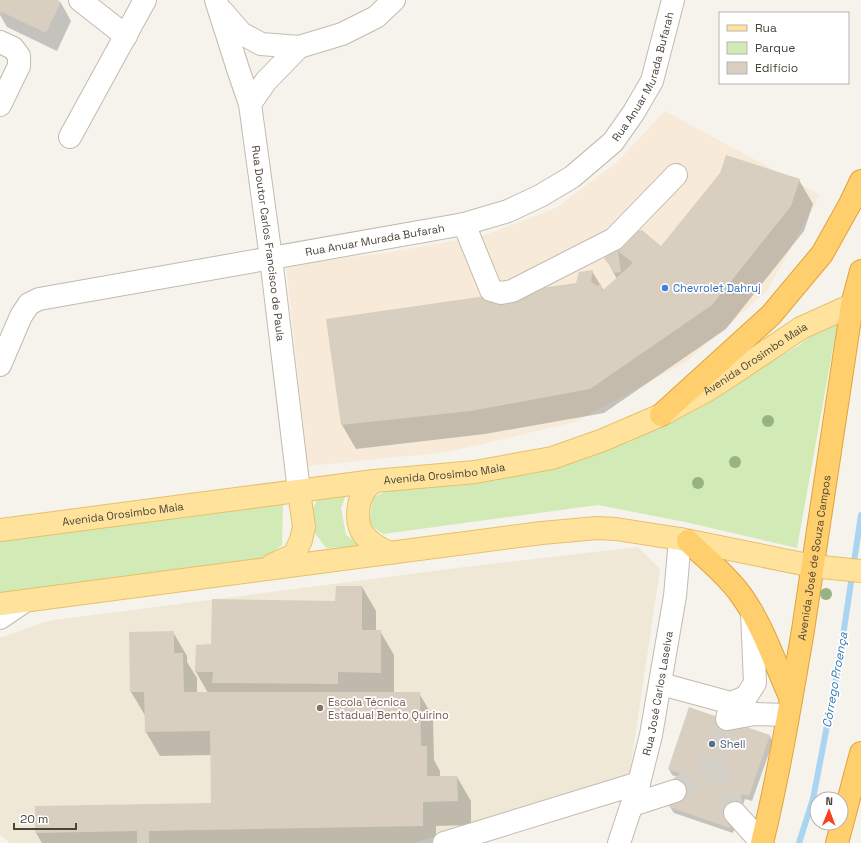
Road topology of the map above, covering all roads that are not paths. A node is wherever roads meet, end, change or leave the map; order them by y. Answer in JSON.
{"nodes":[{"id":1,"x":80,"y":0,"type":"edge"},
{"id":2,"x":145,"y":0,"type":"edge"},
{"id":3,"x":394,"y":0,"type":"edge"},
{"id":4,"x":673,"y":0,"type":"edge"},
{"id":5,"x":218,"y":4,"type":"edge"},
{"id":6,"x":126,"y":36,"type":"junction"},
{"id":7,"x":0,"y":42,"type":"edge"},
{"id":8,"x":299,"y":47,"type":"junction"},
{"id":9,"x":250,"y":104,"type":"junction"},
{"id":10,"x":0,"y":105,"type":"edge"},
{"id":11,"x":70,"y":137,"type":"dead end"},
{"id":12,"x":676,"y":175,"type":"dead end"},
{"id":13,"x":861,"y":181,"type":"edge"},
{"id":14,"x":464,"y":224,"type":"junction"},
{"id":15,"x":271,"y":258,"type":"junction"},
{"id":16,"x":861,"y":271,"type":"edge"},
{"id":17,"x":857,"y":306,"type":"edge"},
{"id":18,"x":0,"y":365,"type":"edge"},
{"id":19,"x":661,"y":415,"type":"junction"},
{"id":20,"x":374,"y":481,"type":"junction"},
{"id":21,"x":299,"y":491,"type":"junction"},
{"id":22,"x":0,"y":530,"type":"edge"},
{"id":23,"x":684,"y":540,"type":"junction"},
{"id":24,"x":390,"y":554,"type":"junction"},
{"id":25,"x":821,"y":567,"type":"junction"},
{"id":26,"x":262,"y":570,"type":"junction"},
{"id":27,"x":861,"y":571,"type":"edge"},
{"id":28,"x":25,"y":601,"type":"junction"},
{"id":29,"x":0,"y":604,"type":"edge"},
{"id":30,"x":752,"y":612,"type":"junction"},
{"id":31,"x":0,"y":618,"type":"edge"},
{"id":32,"x":661,"y":684,"type":"junction"},
{"id":33,"x":731,"y":703,"type":"junction"},
{"id":34,"x":790,"y":707,"type":"junction"},
{"id":35,"x":861,"y":753,"type":"edge"},
{"id":36,"x":639,"y":783,"type":"junction"},
{"id":37,"x":675,"y":791,"type":"tunnel mouth"},
{"id":38,"x":632,"y":805,"type":"junction"},
{"id":39,"x":735,"y":813,"type":"tunnel mouth"},
{"id":40,"x":454,"y":841,"type":"edge"},
{"id":41,"x":619,"y":843,"type":"edge"},
{"id":42,"x":762,"y":843,"type":"edge"},
{"id":43,"x":837,"y":843,"type":"edge"}],
"edges":[{"from":1,"to":6,"type":"street"},
{"from":2,"to":6,"type":"street"},
{"from":3,"to":8,"type":"street"},
{"from":4,"to":14,"type":"street","name":"Rua Anuar Murada Bufarah"},
{"from":5,"to":8,"type":"street"},
{"from":5,"to":9,"type":"street","name":"Rua Doutor Carlos Francisco de Paula"},
{"from":6,"to":11,"type":"street"},
{"from":7,"to":10,"type":"street"},
{"from":8,"to":9,"type":"street"},
{"from":9,"to":15,"type":"street","name":"Rua Doutor Carlos Francisco de Paula"},
{"from":12,"to":14,"type":"street"},
{"from":13,"to":19,"type":"highway"},
{"from":14,"to":15,"type":"street","name":"Rua Anuar Murada Bufarah"},
{"from":15,"to":18,"type":"street","name":"Rua Anuar Murada Bufarah"},
{"from":15,"to":21,"type":"street","name":"Rua Doutor Carlos Francisco de Paula"},
{"from":16,"to":17,"type":"highway","name":"Avenida José de Souza Campos"},
{"from":17,"to":19,"type":"main road","name":"Avenida Orosimbo Maia"},
{"from":17,"to":25,"type":"highway","name":"Avenida José de Souza Campos"},
{"from":19,"to":20,"type":"main road","name":"Avenida Orosimbo Maia"},
{"from":20,"to":21,"type":"main road","name":"Avenida Orosimbo Maia"},
{"from":20,"to":24,"type":"main road"},
{"from":21,"to":22,"type":"main road","name":"Avenida Orosimbo Maia"},
{"from":21,"to":26,"type":"main road"},
{"from":23,"to":24,"type":"main road"},
{"from":23,"to":25,"type":"main road"},
{"from":23,"to":30,"type":"highway"},
{"from":23,"to":32,"type":"street","name":"Rua José Carlos Laselva"},
{"from":24,"to":26,"type":"main road"},
{"from":25,"to":27,"type":"main road"},
{"from":25,"to":34,"type":"highway","name":"Avenida José de Souza Campos"},
{"from":26,"to":28,"type":"main road"},
{"from":28,"to":29,"type":"main road"},
{"from":28,"to":31,"type":"street"},
{"from":30,"to":33,"type":"street"},
{"from":30,"to":34,"type":"highway"},
{"from":32,"to":33,"type":"street"},
{"from":32,"to":36,"type":"street","name":"Rua José Carlos Laselva"},
{"from":33,"to":34,"type":"street"},
{"from":34,"to":42,"type":"highway","name":"Avenida José de Souza Campos"},
{"from":35,"to":43,"type":"highway"},
{"from":36,"to":38,"type":"street","name":"Rua José Carlos Laselva"},
{"from":36,"to":40,"type":"street"},
{"from":37,"to":38,"type":"street"},
{"from":38,"to":41,"type":"street","name":"Rua José Carlos Laselva"},
{"from":39,"to":42,"type":"street"}]}
